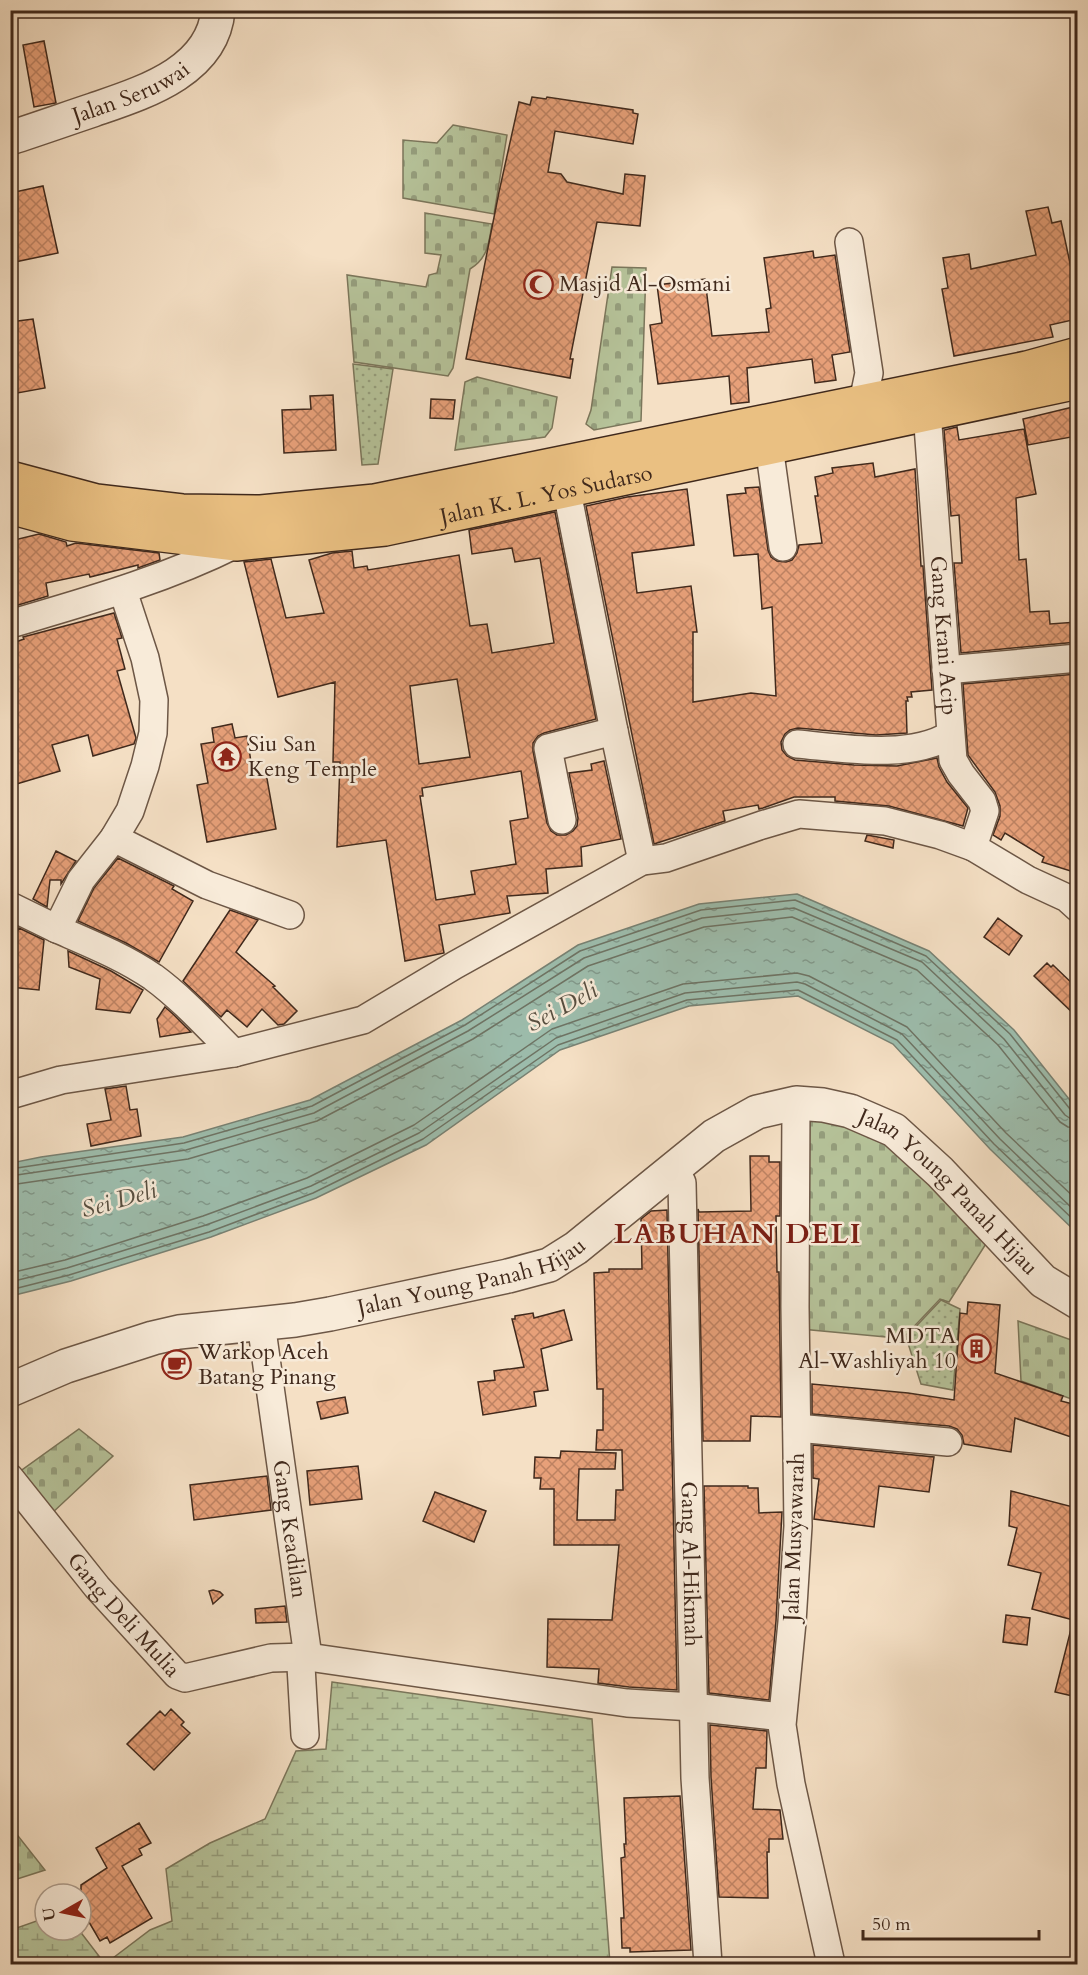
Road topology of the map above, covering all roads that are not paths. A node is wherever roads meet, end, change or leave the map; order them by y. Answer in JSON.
{"nodes":[{"id":1,"x":218,"y":10,"type":"edge"},
{"id":2,"x":10,"y":138,"type":"edge"},
{"id":3,"x":849,"y":242,"type":"dead end"},
{"id":4,"x":1077,"y":354,"type":"edge"},
{"id":5,"x":1077,"y":382,"type":"edge"},
{"id":6,"x":863,"y":402,"type":"junction"},
{"id":7,"x":927,"y":412,"type":"junction"},
{"id":8,"x":769,"y":446,"type":"junction"},
{"id":9,"x":564,"y":476,"type":"junction"},
{"id":10,"x":10,"y":478,"type":"edge"},
{"id":11,"x":10,"y":507,"type":"edge"},
{"id":12,"x":261,"y":512,"type":"junction"},
{"id":13,"x":237,"y":544,"type":"junction"},
{"id":14,"x":783,"y":547,"type":"dead end"},
{"id":15,"x":123,"y":591,"type":"junction"},
{"id":16,"x":10,"y":624,"type":"edge"},
{"id":17,"x":1077,"y":658,"type":"edge"},
{"id":18,"x":946,"y":670,"type":"junction"},
{"id":19,"x":614,"y":731,"type":"junction"},
{"id":20,"x":950,"y":735,"type":"junction"},
{"id":21,"x":796,"y":744,"type":"dead end"},
{"id":22,"x":562,"y":820,"type":"dead end"},
{"id":23,"x":114,"y":838,"type":"junction"},
{"id":24,"x":973,"y":847,"type":"junction"},
{"id":25,"x":642,"y":861,"type":"junction"},
{"id":26,"x":1074,"y":895,"type":"edge"},
{"id":27,"x":10,"y":906,"type":"edge"},
{"id":28,"x":290,"y":915,"type":"dead end"},
{"id":29,"x":57,"y":928,"type":"junction"},
{"id":30,"x":234,"y":1053,"type":"junction"},
{"id":31,"x":10,"y":1095,"type":"edge"},
{"id":32,"x":796,"y":1103,"type":"junction"},
{"id":33,"x":674,"y":1166,"type":"junction"},
{"id":34,"x":1077,"y":1302,"type":"edge"},
{"id":35,"x":261,"y":1323,"type":"junction"},
{"id":36,"x":10,"y":1390,"type":"edge"},
{"id":37,"x":797,"y":1428,"type":"junction"},
{"id":38,"x":948,"y":1442,"type":"dead end"},
{"id":39,"x":10,"y":1478,"type":"edge"},
{"id":40,"x":308,"y":1657,"type":"junction"},
{"id":41,"x":693,"y":1707,"type":"junction"},
{"id":42,"x":782,"y":1717,"type":"junction"},
{"id":43,"x":304,"y":1735,"type":"dead end"},
{"id":44,"x":708,"y":1965,"type":"edge"},
{"id":45,"x":831,"y":1965,"type":"edge"}],
"edges":[{"from":1,"to":2,"type":"street","name":"Jalan Seruwai"},
{"from":3,"to":6,"type":"street"},
{"from":4,"to":6,"type":"highway","name":"Jalan K. L. Yos Sudarso"},
{"from":5,"to":7,"type":"highway","name":"Jalan K. L. Yos Sudarso"},
{"from":6,"to":9,"type":"highway","name":"Jalan K. L. Yos Sudarso"},
{"from":7,"to":8,"type":"highway","name":"Jalan K. L. Yos Sudarso"},
{"from":7,"to":18,"type":"street","name":"Gang Krani Acip"},
{"from":8,"to":9,"type":"highway","name":"Jalan K. L. Yos Sudarso"},
{"from":8,"to":14,"type":"street"},
{"from":9,"to":12,"type":"highway","name":"Jalan K. L. Yos Sudarso"},
{"from":9,"to":13,"type":"highway","name":"Jalan K. L. Yos Sudarso"},
{"from":9,"to":19,"type":"street"},
{"from":10,"to":12,"type":"highway","name":"Jalan K. L. Yos Sudarso"},
{"from":11,"to":13,"type":"highway","name":"Jalan K. L. Yos Sudarso"},
{"from":12,"to":13,"type":"street"},
{"from":13,"to":15,"type":"street"},
{"from":15,"to":16,"type":"street"},
{"from":15,"to":23,"type":"street"},
{"from":17,"to":18,"type":"street"},
{"from":18,"to":20,"type":"street","name":"Gang Krani Acip"},
{"from":19,"to":22,"type":"street"},
{"from":19,"to":25,"type":"street"},
{"from":20,"to":21,"type":"street"},
{"from":20,"to":24,"type":"street","name":"Gang Krani Acip"},
{"from":23,"to":28,"type":"street"},
{"from":23,"to":29,"type":"street"},
{"from":24,"to":25,"type":"street"},
{"from":24,"to":26,"type":"street"},
{"from":25,"to":30,"type":"street"},
{"from":27,"to":29,"type":"street"},
{"from":29,"to":30,"type":"street"},
{"from":30,"to":31,"type":"street"},
{"from":32,"to":33,"type":"street","name":"Jalan Young Panah Hijau"},
{"from":32,"to":34,"type":"street","name":"Jalan Young Panah Hijau"},
{"from":32,"to":37,"type":"street","name":"Jalan Musyawarah"},
{"from":33,"to":35,"type":"street","name":"Jalan Young Panah Hijau"},
{"from":33,"to":41,"type":"street","name":"Gang Al-Hikmah"},
{"from":35,"to":36,"type":"street","name":"Jalan Young Panah Hijau"},
{"from":35,"to":40,"type":"street","name":"Gang Keadilan"},
{"from":37,"to":38,"type":"street"},
{"from":37,"to":42,"type":"street","name":"Jalan Musyawarah"},
{"from":39,"to":40,"type":"street","name":"Gang Deli Mulia"},
{"from":40,"to":41,"type":"street"},
{"from":40,"to":43,"type":"street","name":"Gang Keadilan"},
{"from":41,"to":42,"type":"street"},
{"from":41,"to":44,"type":"street","name":"Gang Al-Hikmah"},
{"from":42,"to":45,"type":"street","name":"Jalan Musyawarah"}]}
